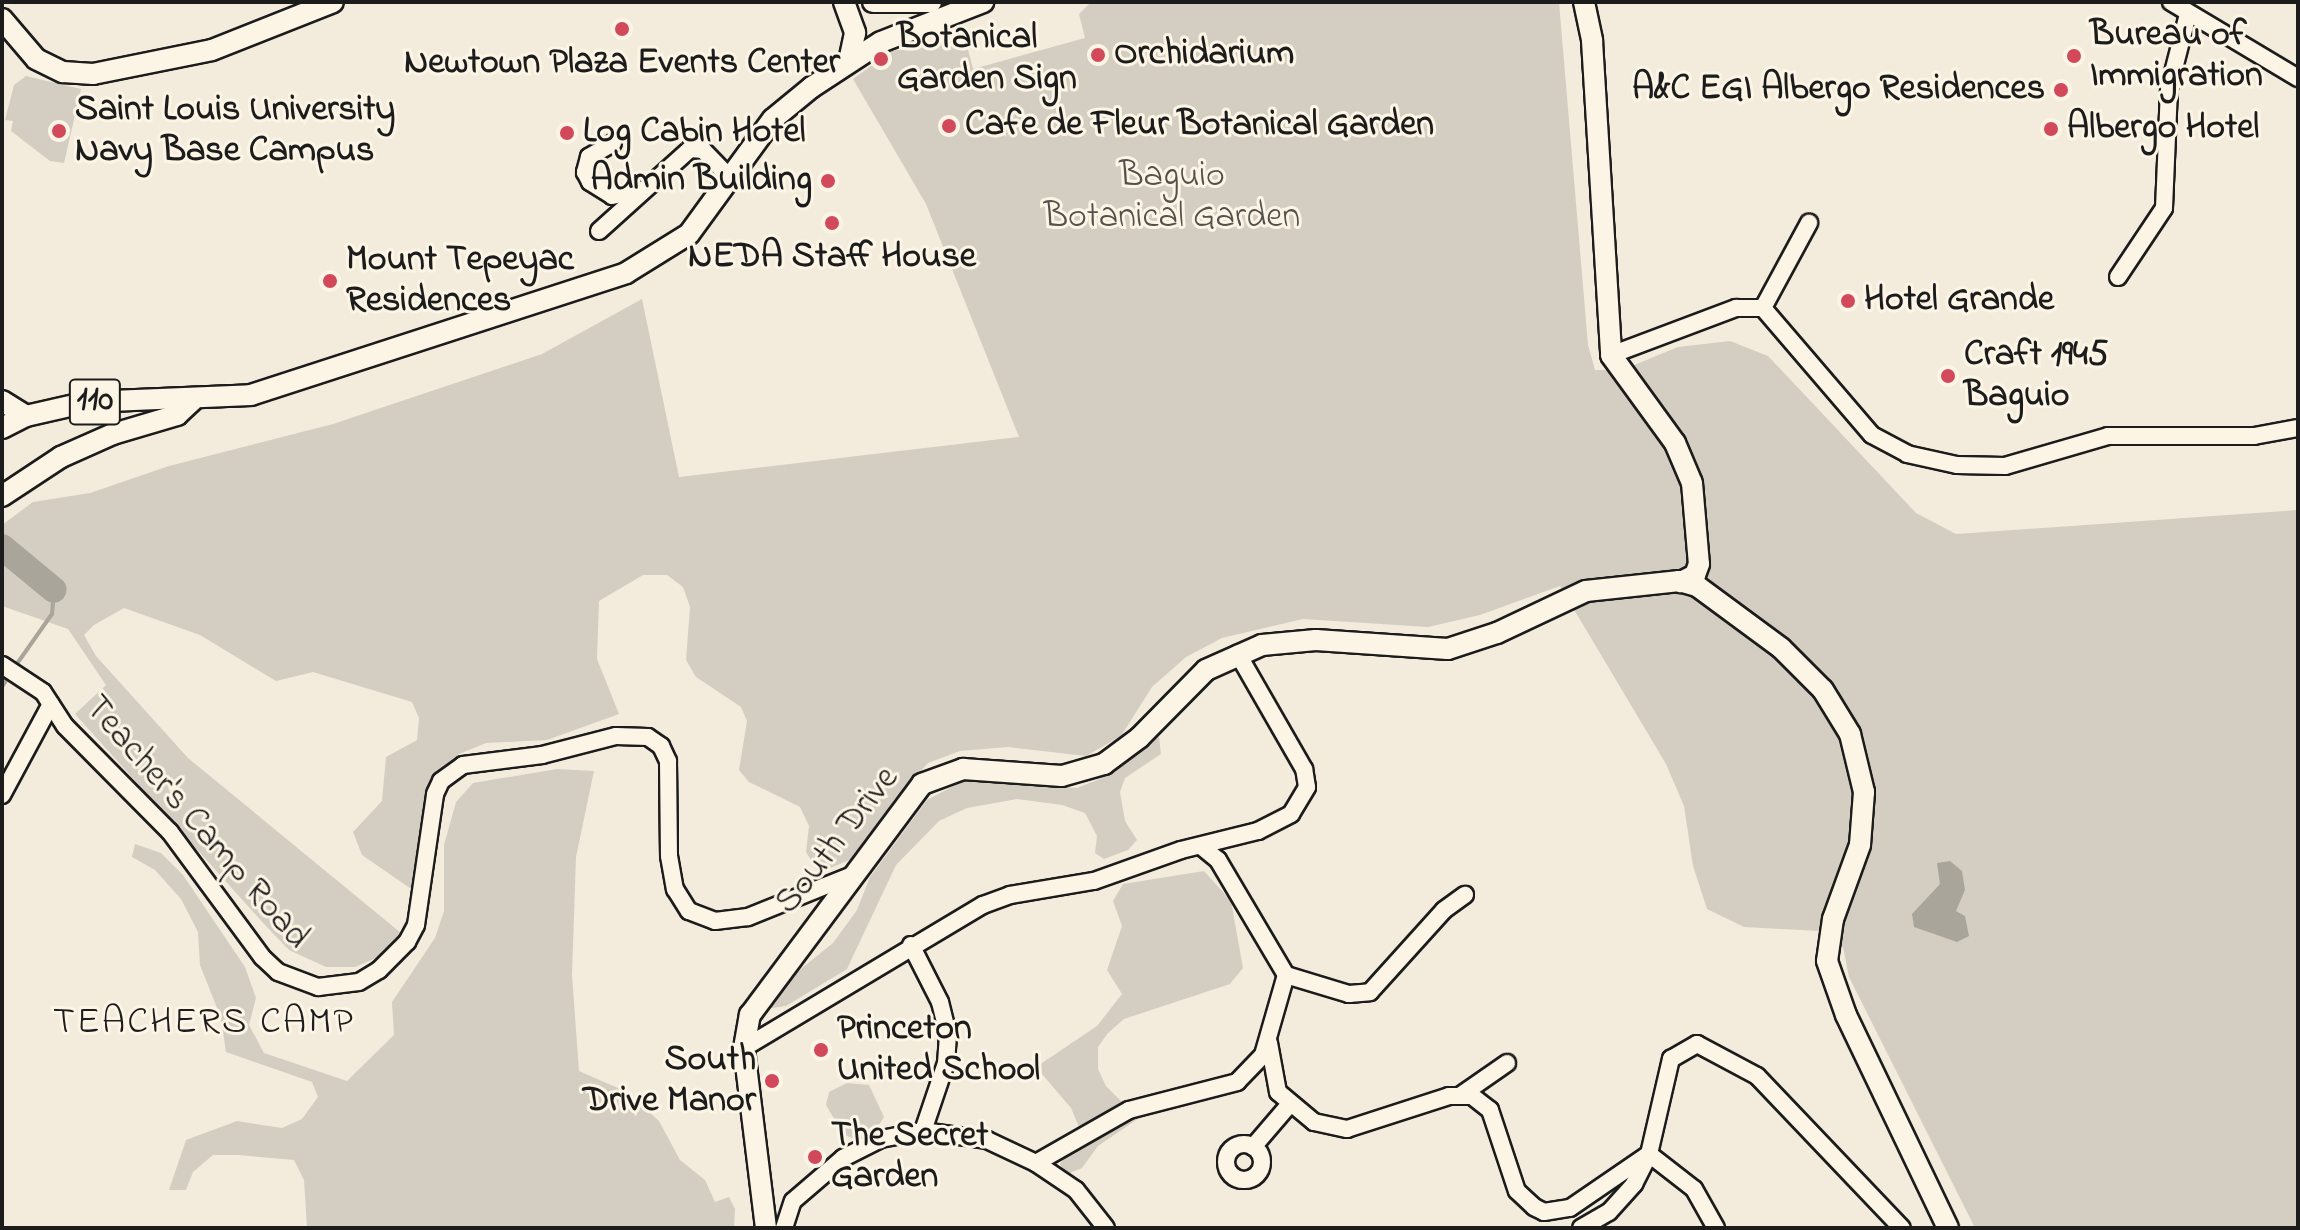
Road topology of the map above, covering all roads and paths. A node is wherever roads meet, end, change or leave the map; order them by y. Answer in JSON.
{"nodes":[{"id":1,"x":333,"y":2,"type":"edge"},
{"id":2,"x":844,"y":2,"type":"edge"},
{"id":3,"x":873,"y":2,"type":"edge"},
{"id":4,"x":931,"y":2,"type":"edge"},
{"id":5,"x":981,"y":2,"type":"edge"},
{"id":6,"x":1584,"y":2,"type":"edge"},
{"id":7,"x":2171,"y":2,"type":"edge"},
{"id":8,"x":2188,"y":14,"type":"junction"},
{"id":9,"x":2,"y":19,"type":"edge"},
{"id":10,"x":849,"y":62,"type":"junction"},
{"id":11,"x":2298,"y":78,"type":"edge"},
{"id":12,"x":613,"y":143,"type":"dead end"},
{"id":13,"x":729,"y":177,"type":"junction"},
{"id":14,"x":644,"y":190,"type":"junction"},
{"id":15,"x":1809,"y":223,"type":"dead end"},
{"id":16,"x":599,"y":231,"type":"dead end"},
{"id":17,"x":2118,"y":277,"type":"dead end"},
{"id":18,"x":1763,"y":308,"type":"junction"},
{"id":19,"x":1611,"y":355,"type":"junction"},
{"id":20,"x":2,"y":401,"type":"edge"},
{"id":21,"x":192,"y":401,"type":"junction"},
{"id":22,"x":26,"y":416,"type":"junction"},
{"id":23,"x":2,"y":428,"type":"edge"},
{"id":24,"x":2298,"y":428,"type":"edge"},
{"id":25,"x":2,"y":496,"type":"edge"},
{"id":26,"x":1689,"y":584,"type":"junction"},
{"id":27,"x":1238,"y":654,"type":"junction"},
{"id":28,"x":2,"y":665,"type":"edge"},
{"id":29,"x":51,"y":704,"type":"junction"},
{"id":30,"x":2,"y":795,"type":"edge"},
{"id":31,"x":1212,"y":849,"type":"junction"},
{"id":32,"x":860,"y":872,"type":"junction"},
{"id":33,"x":1465,"y":895,"type":"dead end"},
{"id":34,"x":911,"y":945,"type":"junction"},
{"id":35,"x":1286,"y":975,"type":"junction"},
{"id":36,"x":1269,"y":1043,"type":"junction"},
{"id":37,"x":744,"y":1048,"type":"junction"},
{"id":38,"x":1507,"y":1063,"type":"dead end"},
{"id":39,"x":1247,"y":1075,"type":"junction"},
{"id":40,"x":1461,"y":1095,"type":"junction"},
{"id":41,"x":1283,"y":1099,"type":"junction"},
{"id":42,"x":923,"y":1131,"type":"junction"},
{"id":43,"x":1253,"y":1147,"type":"dead end"},
{"id":44,"x":1649,"y":1154,"type":"junction"},
{"id":45,"x":1036,"y":1163,"type":"junction"},
{"id":46,"x":766,"y":1228,"type":"edge"},
{"id":47,"x":784,"y":1228,"type":"edge"},
{"id":48,"x":1106,"y":1228,"type":"edge"},
{"id":49,"x":1581,"y":1228,"type":"edge"},
{"id":50,"x":1716,"y":1228,"type":"edge"},
{"id":51,"x":1902,"y":1228,"type":"edge"},
{"id":52,"x":1948,"y":1228,"type":"edge"}],
"edges":[{"from":1,"to":9,"type":"main road"},
{"from":2,"to":10,"type":"main road"},
{"from":3,"to":4,"type":"main road"},
{"from":5,"to":10,"type":"main road","number":"110"},
{"from":6,"to":19,"type":"main road"},
{"from":7,"to":8,"type":"street"},
{"from":8,"to":11,"type":"street"},
{"from":8,"to":17,"type":"street"},
{"from":10,"to":13,"type":"main road","number":"110"},
{"from":12,"to":14,"type":"street"},
{"from":13,"to":14,"type":"street"},
{"from":13,"to":21,"type":"main road","number":"110"},
{"from":14,"to":16,"type":"street"},
{"from":15,"to":18,"type":"street"},
{"from":18,"to":19,"type":"street"},
{"from":18,"to":24,"type":"street"},
{"from":19,"to":26,"type":"main road"},
{"from":20,"to":22,"type":"main road"},
{"from":21,"to":22,"type":"main road","number":"110"},
{"from":21,"to":25,"type":"main road"},
{"from":22,"to":23,"type":"main road","number":"110"},
{"from":26,"to":27,"type":"main road","name":"South Drive"},
{"from":26,"to":52,"type":"main road"},
{"from":27,"to":31,"type":"street"},
{"from":27,"to":32,"type":"main road","name":"South Drive"},
{"from":28,"to":29,"type":"street","name":"Teacher's Camp Road"},
{"from":29,"to":30,"type":"street"},
{"from":29,"to":32,"type":"street","name":"Teacher's Camp Road"},
{"from":31,"to":34,"type":"street"},
{"from":31,"to":35,"type":"street"},
{"from":32,"to":37,"type":"main road","name":"South Drive"},
{"from":33,"to":35,"type":"street"},
{"from":34,"to":37,"type":"street"},
{"from":34,"to":42,"type":"street"},
{"from":35,"to":36,"type":"street"},
{"from":36,"to":39,"type":"street"},
{"from":36,"to":41,"type":"street"},
{"from":37,"to":46,"type":"main road","name":"South Drive"},
{"from":38,"to":40,"type":"street"},
{"from":39,"to":41,"type":"street"},
{"from":39,"to":45,"type":"street"},
{"from":40,"to":41,"type":"street"},
{"from":40,"to":44,"type":"street"},
{"from":41,"to":43,"type":"street"},
{"from":42,"to":45,"type":"street"},
{"from":42,"to":47,"type":"street"},
{"from":44,"to":49,"type":"street"},
{"from":44,"to":50,"type":"street"},
{"from":44,"to":51,"type":"street"},
{"from":45,"to":48,"type":"street"}]}
